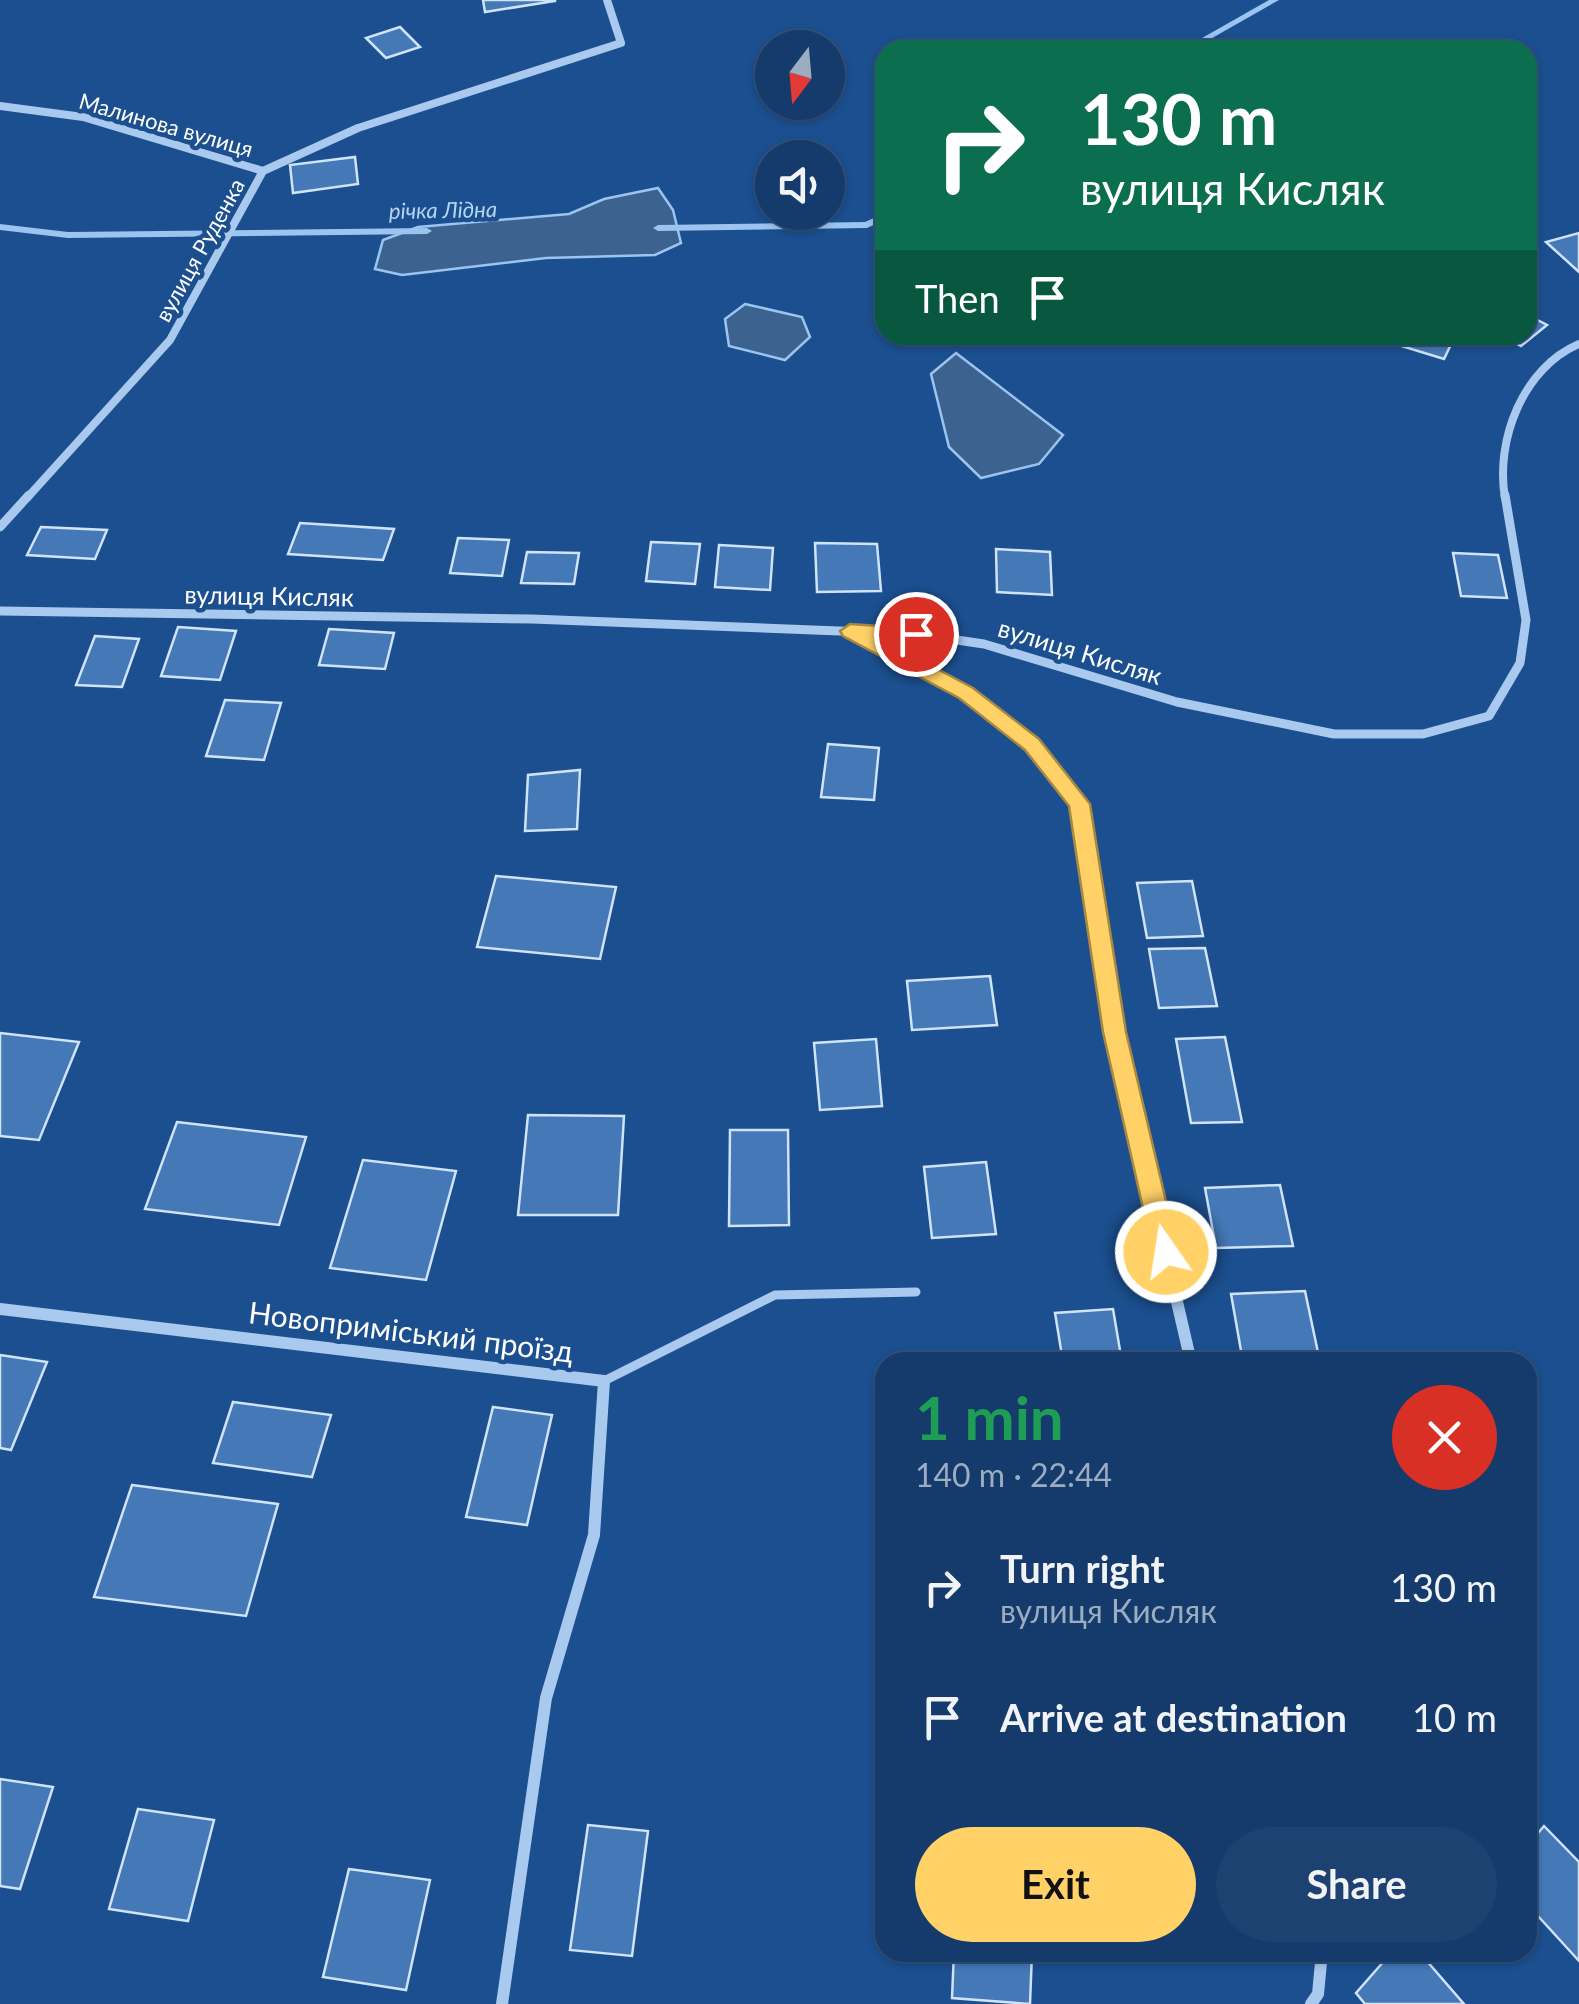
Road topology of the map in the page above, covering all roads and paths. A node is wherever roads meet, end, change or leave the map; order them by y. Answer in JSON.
{"nodes":[{"id":1,"x":607,"y":0,"type":"edge"},
{"id":2,"x":0,"y":106,"type":"edge"},
{"id":3,"x":264,"y":171,"type":"junction"},
{"id":4,"x":1579,"y":344,"type":"edge"},
{"id":5,"x":0,"y":527,"type":"edge"},
{"id":6,"x":0,"y":611,"type":"edge"},
{"id":7,"x":850,"y":631,"type":"junction"},
{"id":8,"x":916,"y":1292,"type":"dead end"},
{"id":9,"x":0,"y":1309,"type":"edge"},
{"id":10,"x":1189,"y":1352,"type":"edge"},
{"id":11,"x":604,"y":1382,"type":"junction"},
{"id":12,"x":1321,"y":1962,"type":"edge"},
{"id":13,"x":502,"y":2004,"type":"edge"},
{"id":14,"x":1311,"y":2004,"type":"edge"}],
"edges":[{"from":1,"to":3,"type":"street","name":"вулиця Руденка"},
{"from":2,"to":3,"type":"street","name":"Малинова вулиця"},
{"from":3,"to":5,"type":"street","name":"вулиця Руденка"},
{"from":4,"to":7,"type":"street","name":"вулиця Кисляк"},
{"from":6,"to":7,"type":"street","name":"вулиця Кисляк"},
{"from":7,"to":10,"type":"street"},
{"from":8,"to":11,"type":"lane"},
{"from":9,"to":11,"type":"street","name":"Новоприміський проїзд"},
{"from":11,"to":13,"type":"street","name":"Новоприміський проїзд"},
{"from":12,"to":14,"type":"street"}]}
